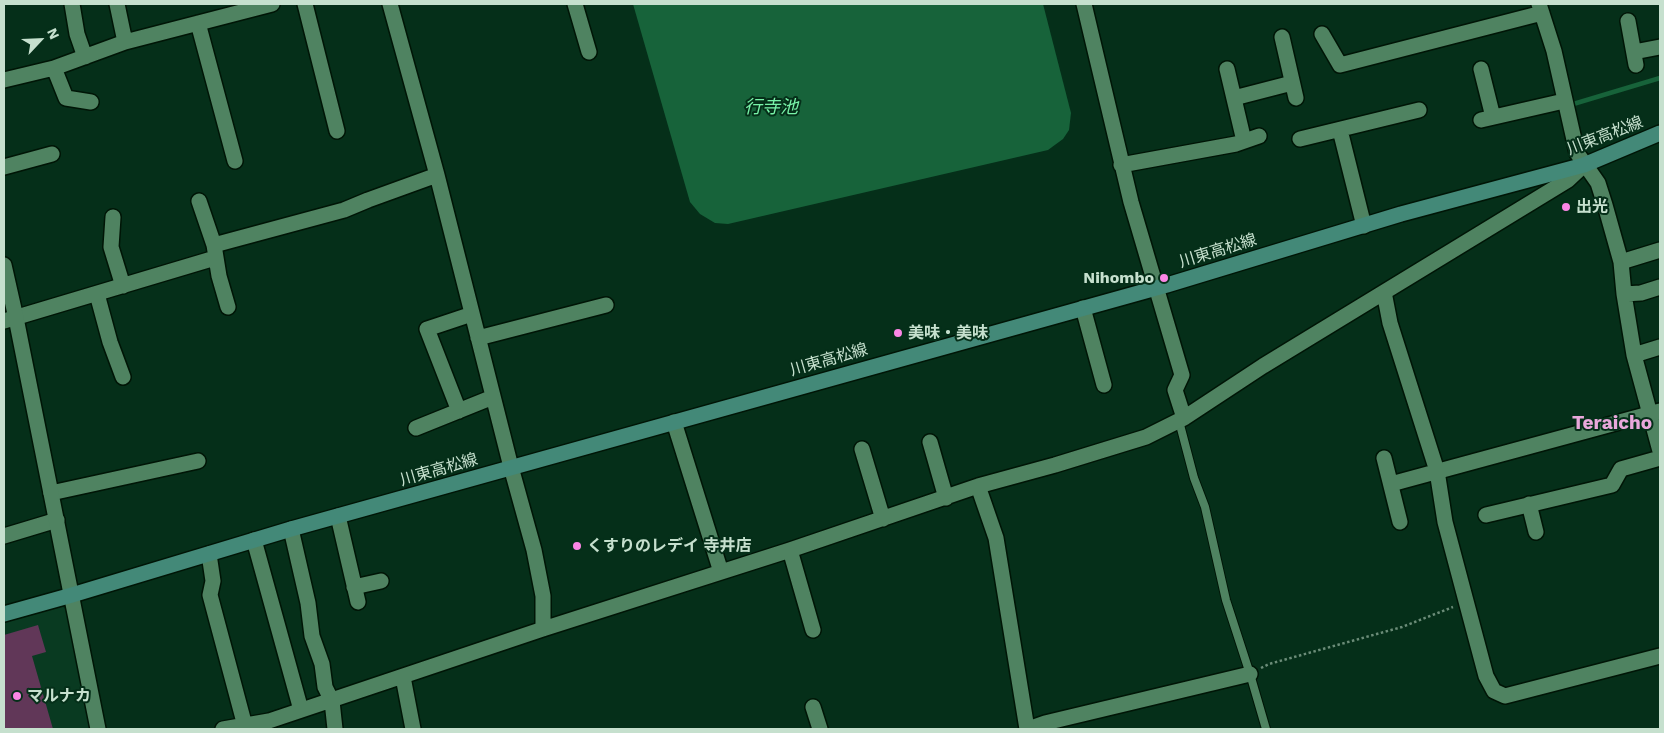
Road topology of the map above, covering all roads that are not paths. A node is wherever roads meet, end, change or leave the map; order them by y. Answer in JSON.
{"nodes":[{"id":1,"x":72,"y":4,"type":"edge"},
{"id":2,"x":117,"y":4,"type":"edge"},
{"id":3,"x":272,"y":4,"type":"edge"},
{"id":4,"x":305,"y":4,"type":"edge"},
{"id":5,"x":390,"y":4,"type":"edge"},
{"id":6,"x":575,"y":4,"type":"edge"},
{"id":7,"x":1088,"y":4,"type":"edge"},
{"id":8,"x":1540,"y":8,"type":"edge"},
{"id":9,"x":1628,"y":21,"type":"dead end"},
{"id":10,"x":198,"y":23,"type":"junction"},
{"id":11,"x":1322,"y":34,"type":"dead end"},
{"id":12,"x":1282,"y":37,"type":"dead end"},
{"id":13,"x":125,"y":42,"type":"junction"},
{"id":14,"x":1660,"y":47,"type":"edge"},
{"id":15,"x":589,"y":52,"type":"dead end"},
{"id":16,"x":85,"y":56,"type":"junction"},
{"id":17,"x":54,"y":68,"type":"junction"},
{"id":18,"x":1227,"y":69,"type":"dead end"},
{"id":19,"x":1480,"y":69,"type":"dead end"},
{"id":20,"x":4,"y":80,"type":"edge"},
{"id":21,"x":1234,"y":98,"type":"junction"},
{"id":22,"x":1564,"y":101,"type":"junction"},
{"id":23,"x":91,"y":102,"type":"dead end"},
{"id":24,"x":1419,"y":110,"type":"dead end"},
{"id":25,"x":1340,"y":130,"type":"junction"},
{"id":26,"x":337,"y":131,"type":"dead end"},
{"id":27,"x":1660,"y":134,"type":"edge"},
{"id":28,"x":1300,"y":139,"type":"dead end"},
{"id":29,"x":52,"y":154,"type":"dead end"},
{"id":30,"x":235,"y":162,"type":"dead end"},
{"id":31,"x":1121,"y":165,"type":"junction"},
{"id":32,"x":1584,"y":165,"type":"junction"},
{"id":33,"x":4,"y":167,"type":"edge"},
{"id":34,"x":437,"y":176,"type":"junction"},
{"id":35,"x":200,"y":201,"type":"dead end"},
{"id":36,"x":113,"y":217,"type":"dead end"},
{"id":37,"x":1364,"y":226,"type":"junction"},
{"id":38,"x":1660,"y":250,"type":"edge"},
{"id":39,"x":214,"y":252,"type":"junction"},
{"id":40,"x":1621,"y":262,"type":"junction"},
{"id":41,"x":4,"y":265,"type":"edge"},
{"id":42,"x":123,"y":286,"type":"junction"},
{"id":43,"x":1660,"y":287,"type":"edge"},
{"id":44,"x":1157,"y":288,"type":"junction"},
{"id":45,"x":1384,"y":292,"type":"junction"},
{"id":46,"x":97,"y":294,"type":"junction"},
{"id":47,"x":1624,"y":294,"type":"junction"},
{"id":48,"x":606,"y":305,"type":"dead end"},
{"id":49,"x":228,"y":306,"type":"dead end"},
{"id":50,"x":1083,"y":308,"type":"junction"},
{"id":51,"x":472,"y":314,"type":"junction"},
{"id":52,"x":10,"y":319,"type":"edge"},
{"id":53,"x":478,"y":338,"type":"junction"},
{"id":54,"x":1660,"y":347,"type":"edge"},
{"id":55,"x":1634,"y":355,"type":"junction"},
{"id":56,"x":123,"y":376,"type":"dead end"},
{"id":57,"x":1104,"y":385,"type":"dead end"},
{"id":58,"x":493,"y":397,"type":"junction"},
{"id":59,"x":459,"y":411,"type":"junction"},
{"id":60,"x":1655,"y":412,"type":"edge"},
{"id":61,"x":1181,"y":420,"type":"junction"},
{"id":62,"x":674,"y":422,"type":"junction"},
{"id":63,"x":416,"y":428,"type":"dead end"},
{"id":64,"x":930,"y":442,"type":"dead end"},
{"id":65,"x":862,"y":449,"type":"dead end"},
{"id":66,"x":1660,"y":451,"type":"edge"},
{"id":67,"x":1384,"y":458,"type":"dead end"},
{"id":68,"x":1660,"y":458,"type":"edge"},
{"id":69,"x":198,"y":461,"type":"dead end"},
{"id":70,"x":511,"y":467,"type":"junction"},
{"id":71,"x":1437,"y":471,"type":"junction"},
{"id":72,"x":1391,"y":484,"type":"junction"},
{"id":73,"x":978,"y":486,"type":"junction"},
{"id":74,"x":51,"y":493,"type":"junction"},
{"id":75,"x":946,"y":498,"type":"junction"},
{"id":76,"x":1530,"y":504,"type":"junction"},
{"id":77,"x":1486,"y":514,"type":"dead end"},
{"id":78,"x":338,"y":516,"type":"junction"},
{"id":79,"x":883,"y":519,"type":"junction"},
{"id":80,"x":56,"y":520,"type":"junction"},
{"id":81,"x":1400,"y":522,"type":"dead end"},
{"id":82,"x":291,"y":529,"type":"junction"},
{"id":83,"x":1536,"y":532,"type":"dead end"},
{"id":84,"x":4,"y":536,"type":"edge"},
{"id":85,"x":254,"y":540,"type":"junction"},
{"id":86,"x":790,"y":550,"type":"junction"},
{"id":87,"x":209,"y":554,"type":"junction"},
{"id":88,"x":721,"y":572,"type":"junction"},
{"id":89,"x":381,"y":581,"type":"dead end"},
{"id":90,"x":354,"y":587,"type":"junction"},
{"id":91,"x":72,"y":596,"type":"junction"},
{"id":92,"x":358,"y":602,"type":"dead end"},
{"id":93,"x":4,"y":614,"type":"edge"},
{"id":94,"x":543,"y":629,"type":"junction"},
{"id":95,"x":813,"y":630,"type":"dead end"},
{"id":96,"x":1660,"y":656,"type":"edge"},
{"id":97,"x":1250,"y":674,"type":"junction"},
{"id":98,"x":403,"y":677,"type":"junction"},
{"id":99,"x":332,"y":700,"type":"junction"},
{"id":100,"x":813,"y":707,"type":"dead end"},
{"id":101,"x":301,"y":710,"type":"junction"},
{"id":102,"x":270,"y":725,"type":"edge"},
{"id":103,"x":245,"y":726,"type":"junction"},
{"id":104,"x":98,"y":729,"type":"edge"},
{"id":105,"x":223,"y":729,"type":"edge"},
{"id":106,"x":335,"y":729,"type":"edge"},
{"id":107,"x":413,"y":729,"type":"edge"},
{"id":108,"x":820,"y":729,"type":"edge"},
{"id":109,"x":1028,"y":729,"type":"edge"},
{"id":110,"x":1266,"y":729,"type":"edge"}],
"edges":[{"from":1,"to":16,"type":"street"},
{"from":2,"to":13,"type":"street"},
{"from":3,"to":10,"type":"street"},
{"from":4,"to":26,"type":"street"},
{"from":5,"to":34,"type":"street"},
{"from":6,"to":15,"type":"street"},
{"from":7,"to":31,"type":"street"},
{"from":8,"to":11,"type":"street"},
{"from":8,"to":22,"type":"street"},
{"from":9,"to":14,"type":"street"},
{"from":10,"to":13,"type":"street"},
{"from":10,"to":30,"type":"street"},
{"from":12,"to":21,"type":"street"},
{"from":13,"to":16,"type":"street"},
{"from":16,"to":17,"type":"street"},
{"from":17,"to":20,"type":"street"},
{"from":17,"to":23,"type":"street"},
{"from":18,"to":21,"type":"street"},
{"from":19,"to":22,"type":"street"},
{"from":21,"to":31,"type":"street"},
{"from":22,"to":32,"type":"street"},
{"from":24,"to":25,"type":"street"},
{"from":25,"to":28,"type":"street"},
{"from":25,"to":37,"type":"street"},
{"from":27,"to":32,"type":"main road","name":"川東高松線"},
{"from":29,"to":33,"type":"street"},
{"from":31,"to":44,"type":"street"},
{"from":32,"to":37,"type":"main road","name":"川東高松線"},
{"from":32,"to":40,"type":"street"},
{"from":32,"to":45,"type":"street"},
{"from":34,"to":39,"type":"street"},
{"from":34,"to":51,"type":"street"},
{"from":35,"to":39,"type":"street"},
{"from":36,"to":42,"type":"street"},
{"from":37,"to":44,"type":"main road","name":"川東高松線"},
{"from":38,"to":40,"type":"street"},
{"from":39,"to":42,"type":"street"},
{"from":39,"to":49,"type":"street"},
{"from":40,"to":47,"type":"street"},
{"from":41,"to":52,"type":"street"},
{"from":42,"to":46,"type":"street"},
{"from":43,"to":47,"type":"street"},
{"from":44,"to":50,"type":"main road","name":"川東高松線"},
{"from":44,"to":61,"type":"street"},
{"from":45,"to":61,"type":"street"},
{"from":45,"to":71,"type":"street"},
{"from":46,"to":52,"type":"street"},
{"from":46,"to":56,"type":"street"},
{"from":47,"to":55,"type":"street"},
{"from":48,"to":53,"type":"street"},
{"from":50,"to":57,"type":"street"},
{"from":50,"to":62,"type":"main road","name":"川東高松線"},
{"from":51,"to":53,"type":"street"},
{"from":51,"to":59,"type":"street"},
{"from":52,"to":74,"type":"street"},
{"from":53,"to":58,"type":"street"},
{"from":54,"to":55,"type":"street"},
{"from":55,"to":60,"type":"street"},
{"from":58,"to":59,"type":"street"},
{"from":58,"to":70,"type":"street"},
{"from":59,"to":63,"type":"street"},
{"from":60,"to":66,"type":"street"},
{"from":60,"to":71,"type":"street"},
{"from":61,"to":73,"type":"street"},
{"from":61,"to":97,"type":"lane"},
{"from":62,"to":70,"type":"main road","name":"川東高松線"},
{"from":62,"to":88,"type":"street"},
{"from":64,"to":75,"type":"street"},
{"from":65,"to":79,"type":"street"},
{"from":67,"to":72,"type":"street"},
{"from":68,"to":76,"type":"street"},
{"from":69,"to":74,"type":"street"},
{"from":70,"to":78,"type":"main road","name":"川東高松線"},
{"from":70,"to":94,"type":"street"},
{"from":71,"to":72,"type":"street"},
{"from":71,"to":96,"type":"street"},
{"from":72,"to":81,"type":"street"},
{"from":73,"to":75,"type":"street"},
{"from":73,"to":109,"type":"street"},
{"from":74,"to":80,"type":"street"},
{"from":75,"to":79,"type":"street"},
{"from":76,"to":77,"type":"street"},
{"from":76,"to":83,"type":"street"},
{"from":78,"to":82,"type":"main road","name":"川東高松線"},
{"from":78,"to":90,"type":"street"},
{"from":79,"to":86,"type":"street"},
{"from":80,"to":84,"type":"street"},
{"from":80,"to":91,"type":"street"},
{"from":82,"to":85,"type":"main road","name":"川東高松線"},
{"from":82,"to":99,"type":"street"},
{"from":85,"to":87,"type":"main road","name":"川東高松線"},
{"from":85,"to":101,"type":"street"},
{"from":86,"to":88,"type":"street"},
{"from":86,"to":95,"type":"street"},
{"from":87,"to":91,"type":"main road","name":"川東高松線"},
{"from":87,"to":103,"type":"street"},
{"from":88,"to":94,"type":"street"},
{"from":89,"to":90,"type":"street"},
{"from":90,"to":92,"type":"street"},
{"from":91,"to":93,"type":"main road","name":"川東高松線"},
{"from":91,"to":104,"type":"street"},
{"from":94,"to":98,"type":"street"},
{"from":97,"to":109,"type":"street"},
{"from":97,"to":110,"type":"lane"},
{"from":98,"to":99,"type":"street"},
{"from":98,"to":107,"type":"street"},
{"from":99,"to":101,"type":"street"},
{"from":99,"to":106,"type":"street"},
{"from":100,"to":108,"type":"street"},
{"from":101,"to":102,"type":"street"},
{"from":102,"to":103,"type":"street"},
{"from":103,"to":105,"type":"street"}]}
